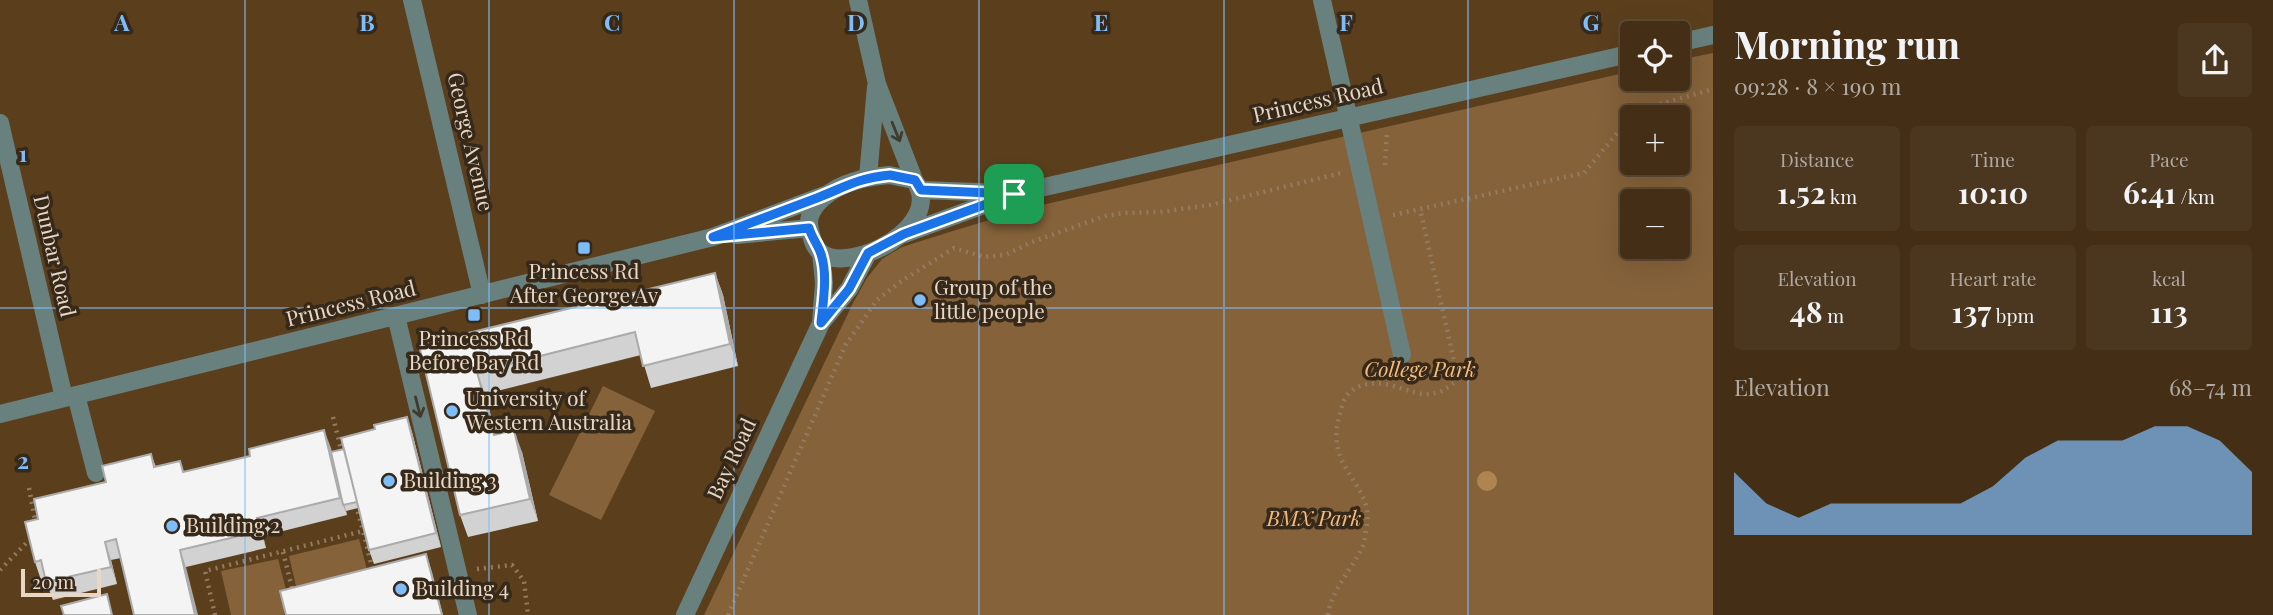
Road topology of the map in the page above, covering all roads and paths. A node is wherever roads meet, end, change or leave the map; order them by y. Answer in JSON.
{"nodes":[{"id":1,"x":412,"y":0,"type":"edge"},
{"id":2,"x":858,"y":0,"type":"edge"},
{"id":3,"x":1322,"y":0,"type":"edge"},
{"id":4,"x":1713,"y":35,"type":"edge"},
{"id":5,"x":1690,"y":40,"type":"edge"},
{"id":6,"x":1620,"y":56,"type":"edge"},
{"id":7,"x":877,"y":84,"type":"junction"},
{"id":8,"x":1713,"y":89,"type":"edge"},
{"id":9,"x":1349,"y":118,"type":"junction"},
{"id":10,"x":0,"y":123,"type":"edge"},
{"id":11,"x":1387,"y":127,"type":"dead end"},
{"id":12,"x":1385,"y":165,"type":"junction"},
{"id":13,"x":1361,"y":170,"type":"junction"},
{"id":14,"x":868,"y":177,"type":"junction"},
{"id":15,"x":1387,"y":177,"type":"dead end"},
{"id":16,"x":918,"y":185,"type":"junction"},
{"id":17,"x":1014,"y":194,"type":"junction"},
{"id":18,"x":825,"y":195,"type":"junction"},
{"id":19,"x":1391,"y":202,"type":"dead end"},
{"id":20,"x":1420,"y":209,"type":"junction"},
{"id":21,"x":809,"y":228,"type":"junction"},
{"id":22,"x":904,"y":234,"type":"junction"},
{"id":23,"x":713,"y":237,"type":"junction"},
{"id":24,"x":821,"y":253,"type":"junction"},
{"id":25,"x":868,"y":253,"type":"junction"},
{"id":26,"x":482,"y":295,"type":"junction"},
{"id":27,"x":397,"y":316,"type":"junction"},
{"id":28,"x":821,"y":323,"type":"junction"},
{"id":29,"x":1402,"y":355,"type":"dead end"},
{"id":30,"x":70,"y":397,"type":"junction"},
{"id":31,"x":0,"y":414,"type":"edge"},
{"id":32,"x":333,"y":417,"type":"dead end"},
{"id":33,"x":343,"y":455,"type":"edge"},
{"id":34,"x":96,"y":473,"type":"dead end"},
{"id":35,"x":29,"y":488,"type":"dead end"},
{"id":36,"x":353,"y":493,"type":"edge"},
{"id":37,"x":363,"y":531,"type":"junction"},
{"id":38,"x":283,"y":552,"type":"junction"},
{"id":39,"x":386,"y":568,"type":"edge"},
{"id":40,"x":457,"y":569,"type":"junction"},
{"id":41,"x":0,"y":570,"type":"edge"},
{"id":42,"x":293,"y":593,"type":"edge"},
{"id":43,"x":215,"y":615,"type":"edge"},
{"id":44,"x":468,"y":615,"type":"edge"},
{"id":45,"x":528,"y":615,"type":"edge"},
{"id":46,"x":685,"y":615,"type":"edge"},
{"id":47,"x":728,"y":615,"type":"edge"},
{"id":48,"x":1328,"y":615,"type":"edge"}],
"edges":[{"from":1,"to":26,"type":"street","name":"George Avenue"},
{"from":2,"to":7,"type":"street"},
{"from":3,"to":9,"type":"street"},
{"from":4,"to":5,"type":"street"},
{"from":6,"to":9,"type":"street","name":"Princess Road"},
{"from":7,"to":14,"type":"street"},
{"from":7,"to":16,"type":"street","one_way":true},
{"from":8,"to":20,"type":"path"},
{"from":9,"to":13,"type":"street"},
{"from":9,"to":17,"type":"street","name":"Princess Road"},
{"from":10,"to":30,"type":"street","name":"Dunbar Road"},
{"from":11,"to":12,"type":"path"},
{"from":12,"to":13,"type":"path"},
{"from":12,"to":15,"type":"path"},
{"from":13,"to":29,"type":"street"},
{"from":13,"to":47,"type":"path"},
{"from":14,"to":16,"type":"street"},
{"from":14,"to":18,"type":"street"},
{"from":16,"to":17,"type":"street","name":"Princess Road"},
{"from":16,"to":22,"type":"street"},
{"from":17,"to":22,"type":"street","name":"Princess Road"},
{"from":18,"to":21,"type":"street"},
{"from":18,"to":23,"type":"street","name":"Princess Road"},
{"from":19,"to":20,"type":"path"},
{"from":20,"to":48,"type":"path"},
{"from":21,"to":23,"type":"street","name":"Princess Road"},
{"from":21,"to":24,"type":"street"},
{"from":22,"to":25,"type":"street"},
{"from":23,"to":26,"type":"street","name":"Princess Road"},
{"from":24,"to":25,"type":"street"},
{"from":24,"to":28,"type":"street","name":"Bay Road"},
{"from":25,"to":28,"type":"street","name":"Bay Road"},
{"from":26,"to":27,"type":"street","name":"Princess Road"},
{"from":27,"to":30,"type":"street","name":"Princess Road"},
{"from":27,"to":40,"type":"street","one_way":true},
{"from":28,"to":46,"type":"street","name":"Bay Road"},
{"from":30,"to":31,"type":"street","name":"Princess Road"},
{"from":30,"to":34,"type":"street","name":"Dunbar Road"},
{"from":32,"to":33,"type":"path"},
{"from":35,"to":41,"type":"path"},
{"from":36,"to":37,"type":"path"},
{"from":37,"to":38,"type":"path"},
{"from":37,"to":39,"type":"path"},
{"from":38,"to":42,"type":"path"},
{"from":38,"to":43,"type":"path"},
{"from":40,"to":44,"type":"street"},
{"from":40,"to":45,"type":"path"}]}
